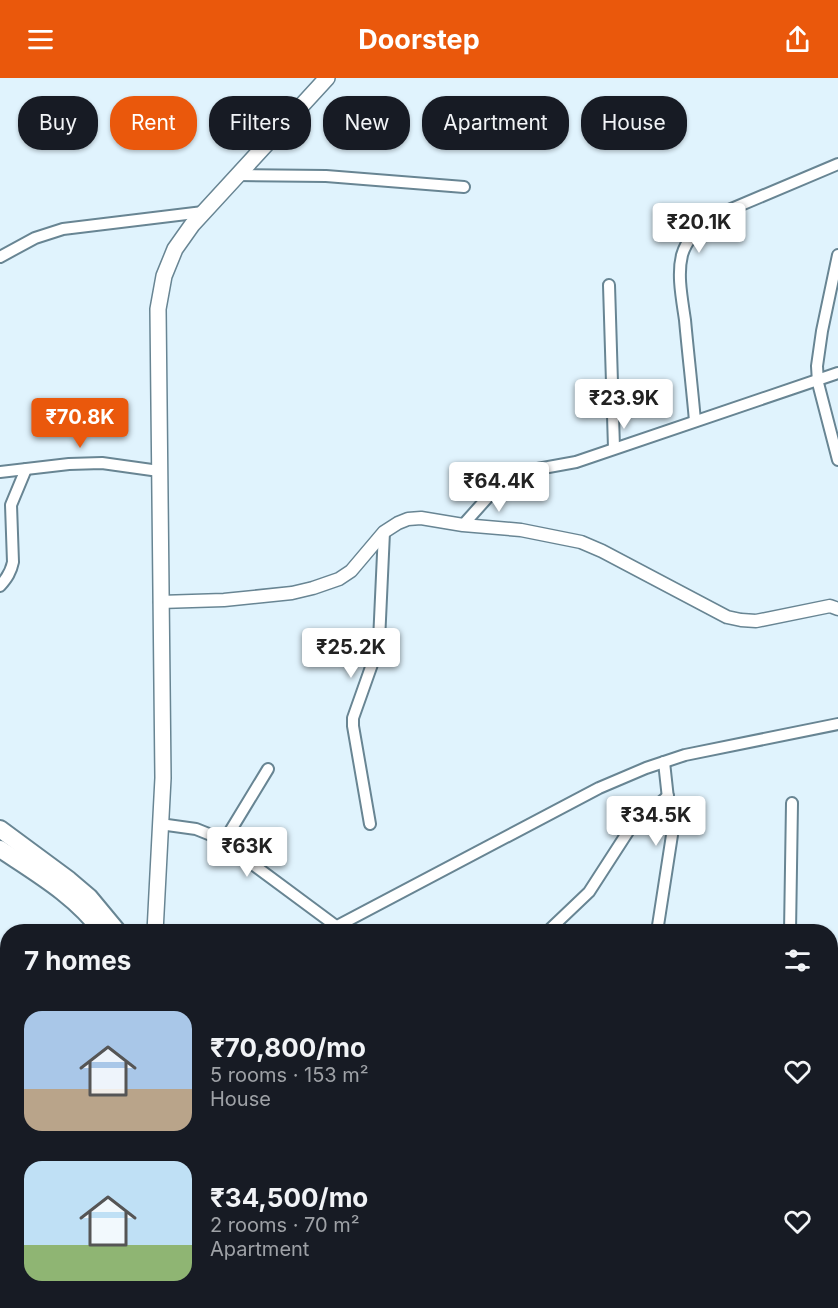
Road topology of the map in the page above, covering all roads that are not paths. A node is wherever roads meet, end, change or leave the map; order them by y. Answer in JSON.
{"nodes":[{"id":1,"x":327,"y":78,"type":"edge"},
{"id":2,"x":838,"y":164,"type":"edge"},
{"id":3,"x":237,"y":175,"type":"junction"},
{"id":4,"x":464,"y":187,"type":"dead end"},
{"id":5,"x":203,"y":212,"type":"junction"},
{"id":6,"x":838,"y":255,"type":"edge"},
{"id":7,"x":0,"y":257,"type":"edge"},
{"id":8,"x":609,"y":285,"type":"dead end"},
{"id":9,"x":838,"y":373,"type":"edge"},
{"id":10,"x":818,"y":380,"type":"junction"},
{"id":11,"x":696,"y":421,"type":"junction"},
{"id":12,"x":614,"y":448,"type":"junction"},
{"id":13,"x":838,"y":460,"type":"edge"},
{"id":14,"x":26,"y":469,"type":"junction"},
{"id":15,"x":159,"y":471,"type":"junction"},
{"id":16,"x":0,"y":472,"type":"edge"},
{"id":17,"x":463,"y":525,"type":"junction"},
{"id":18,"x":384,"y":532,"type":"junction"},
{"id":19,"x":0,"y":585,"type":"edge"},
{"id":20,"x":160,"y":602,"type":"junction"},
{"id":21,"x":838,"y":609,"type":"edge"},
{"id":22,"x":838,"y":724,"type":"edge"},
{"id":23,"x":664,"y":762,"type":"junction"},
{"id":24,"x":268,"y":769,"type":"dead end"},
{"id":25,"x":668,"y":796,"type":"junction"},
{"id":26,"x":792,"y":803,"type":"dead end"},
{"id":27,"x":160,"y":824,"type":"junction"},
{"id":28,"x":370,"y":824,"type":"dead end"},
{"id":29,"x":0,"y":830,"type":"edge"},
{"id":30,"x":223,"y":843,"type":"junction"},
{"id":31,"x":0,"y":849,"type":"edge"},
{"id":32,"x":95,"y":924,"type":"edge"},
{"id":33,"x":111,"y":924,"type":"edge"},
{"id":34,"x":156,"y":924,"type":"edge"},
{"id":35,"x":325,"y":924,"type":"edge"},
{"id":36,"x":341,"y":924,"type":"edge"},
{"id":37,"x":555,"y":924,"type":"edge"},
{"id":38,"x":658,"y":924,"type":"edge"},
{"id":39,"x":790,"y":924,"type":"edge"}],
"edges":[{"from":1,"to":3,"type":"main road"},
{"from":2,"to":11,"type":"street"},
{"from":3,"to":4,"type":"street"},
{"from":3,"to":5,"type":"main road"},
{"from":5,"to":7,"type":"street"},
{"from":5,"to":15,"type":"main road"},
{"from":6,"to":10,"type":"street"},
{"from":8,"to":12,"type":"street"},
{"from":9,"to":10,"type":"street"},
{"from":10,"to":11,"type":"street"},
{"from":10,"to":13,"type":"street"},
{"from":11,"to":12,"type":"street"},
{"from":12,"to":17,"type":"street"},
{"from":14,"to":15,"type":"street"},
{"from":14,"to":16,"type":"street"},
{"from":14,"to":19,"type":"street"},
{"from":15,"to":20,"type":"main road"},
{"from":17,"to":18,"type":"street"},
{"from":17,"to":21,"type":"street"},
{"from":18,"to":20,"type":"street"},
{"from":18,"to":28,"type":"street"},
{"from":20,"to":27,"type":"main road"},
{"from":22,"to":23,"type":"street"},
{"from":23,"to":25,"type":"street"},
{"from":23,"to":36,"type":"street"},
{"from":24,"to":30,"type":"street"},
{"from":25,"to":37,"type":"street"},
{"from":25,"to":38,"type":"street"},
{"from":26,"to":39,"type":"street"},
{"from":27,"to":30,"type":"street"},
{"from":27,"to":34,"type":"main road"},
{"from":29,"to":33,"type":"highway"},
{"from":30,"to":35,"type":"street"},
{"from":31,"to":32,"type":"highway"}]}
